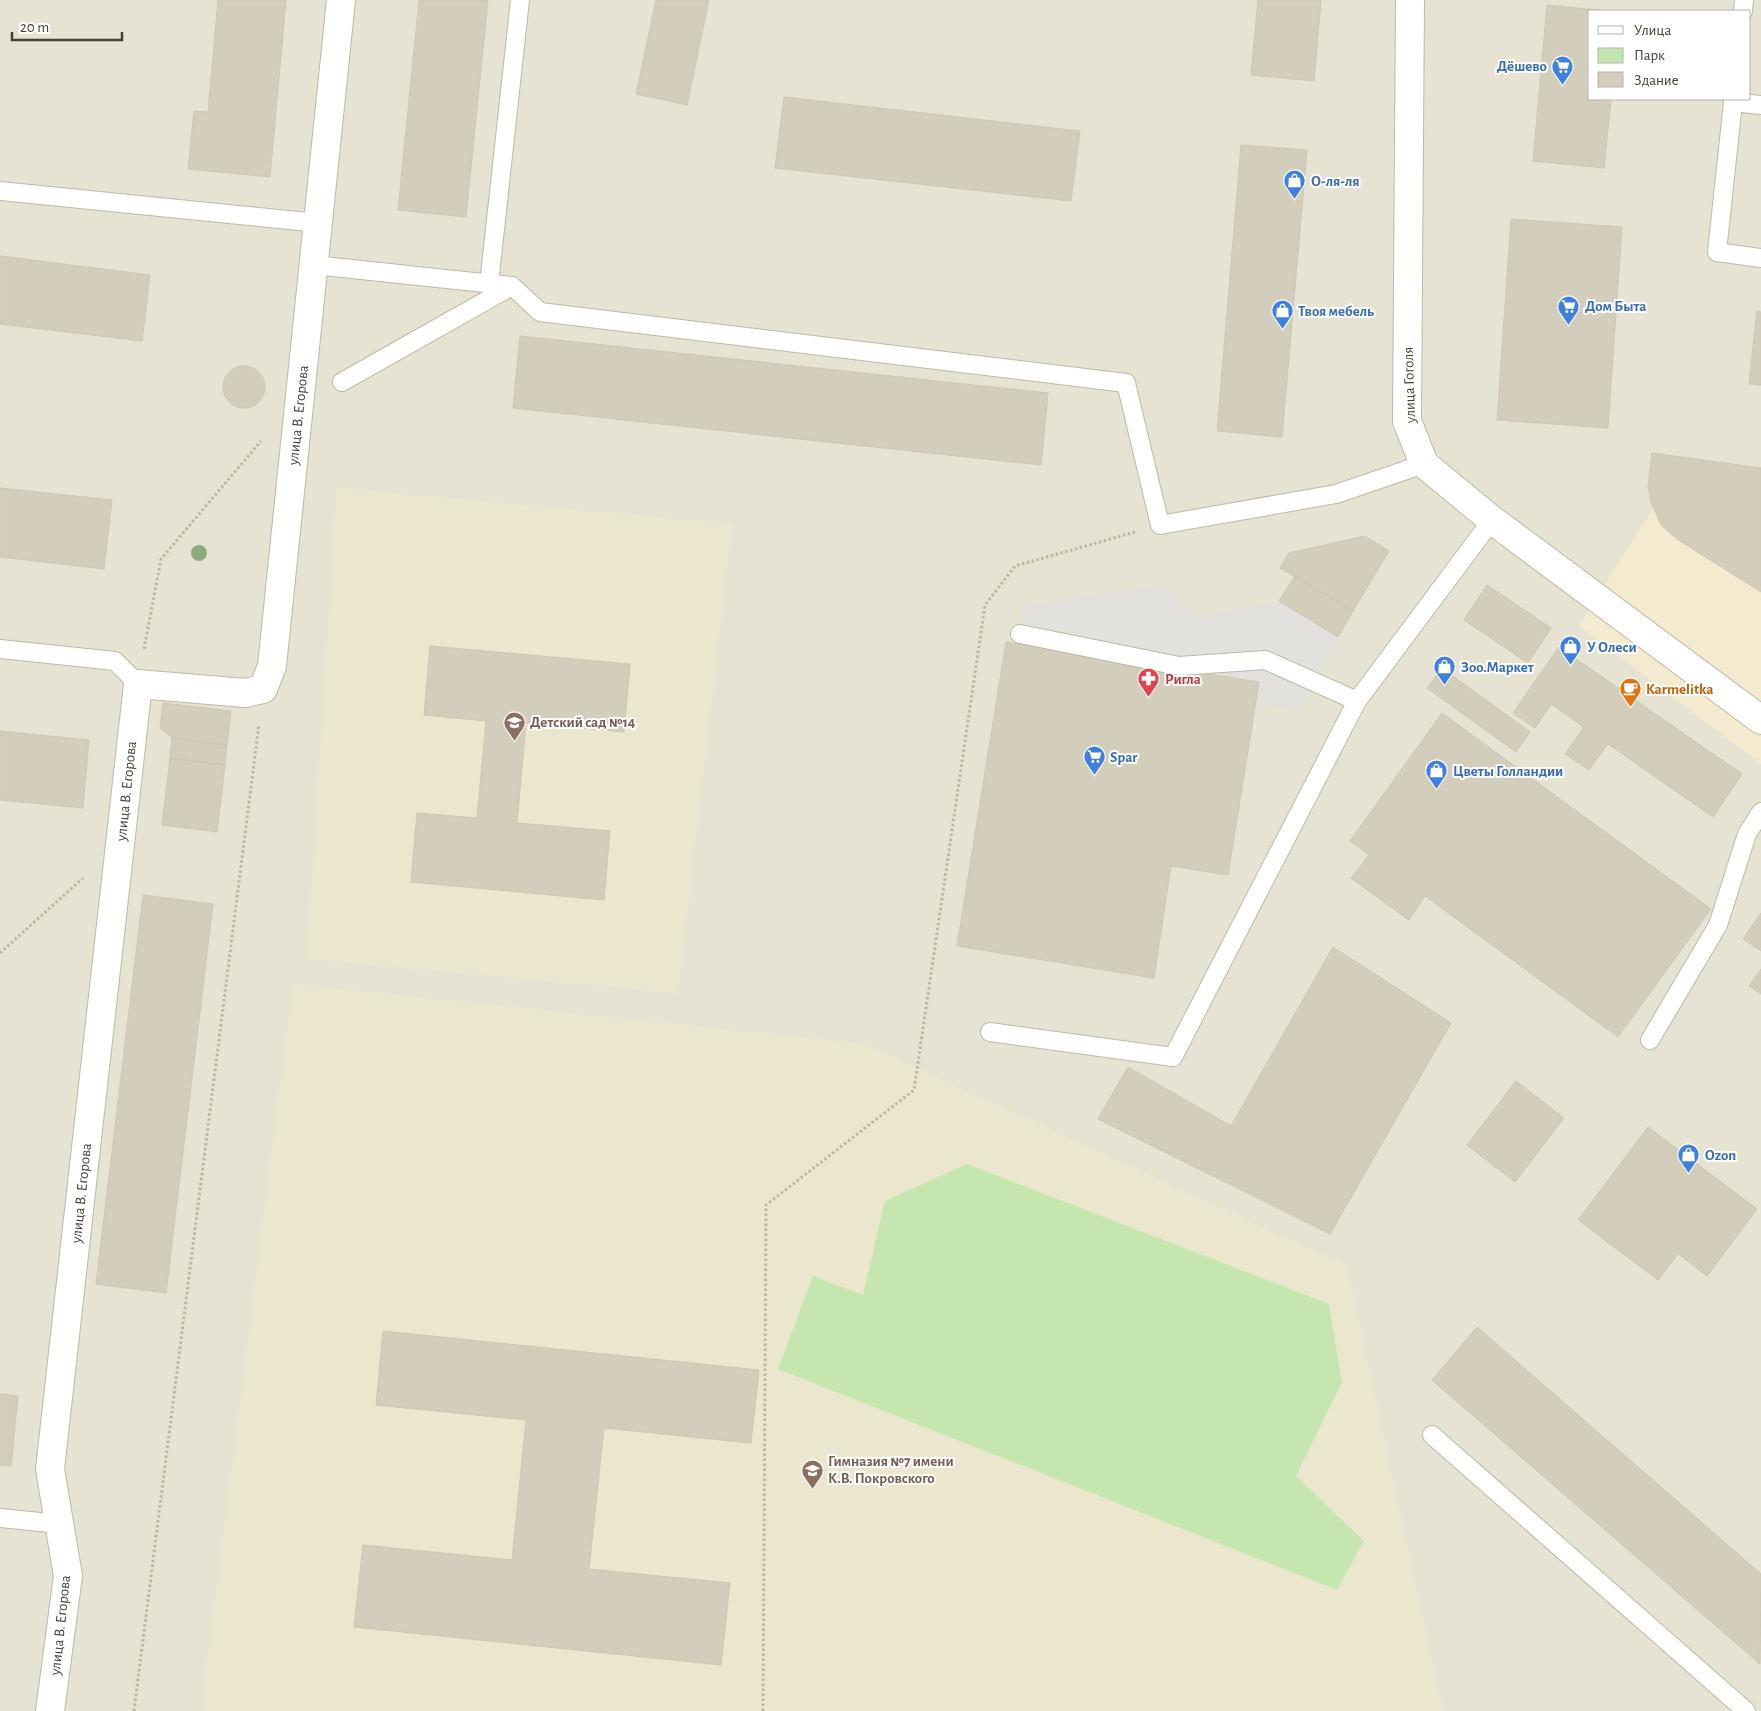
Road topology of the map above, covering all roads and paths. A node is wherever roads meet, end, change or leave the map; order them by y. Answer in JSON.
{"nodes":[{"id":1,"x":341,"y":0,"type":"edge"},
{"id":2,"x":520,"y":0,"type":"edge"},
{"id":3,"x":1410,"y":0,"type":"edge"},
{"id":4,"x":1733,"y":100,"type":"edge"},
{"id":5,"x":1761,"y":105,"type":"edge"},
{"id":6,"x":0,"y":191,"type":"edge"},
{"id":7,"x":318,"y":223,"type":"junction"},
{"id":8,"x":1761,"y":258,"type":"edge"},
{"id":9,"x":314,"y":264,"type":"junction"},
{"id":10,"x":489,"y":284,"type":"junction"},
{"id":11,"x":512,"y":286,"type":"junction"},
{"id":12,"x":342,"y":382,"type":"dead end"},
{"id":13,"x":299,"y":406,"type":"junction"},
{"id":14,"x":1424,"y":464,"type":"junction"},
{"id":15,"x":1492,"y":520,"type":"junction"},
{"id":16,"x":1160,"y":525,"type":"junction"},
{"id":17,"x":1020,"y":634,"type":"dead end"},
{"id":18,"x":0,"y":649,"type":"edge"},
{"id":19,"x":138,"y":684,"type":"junction"},
{"id":20,"x":263,"y":689,"type":"junction"},
{"id":21,"x":1358,"y":701,"type":"junction"},
{"id":22,"x":1761,"y":720,"type":"edge"},
{"id":23,"x":1761,"y":812,"type":"edge"},
{"id":24,"x":120,"y":844,"type":"junction"},
{"id":25,"x":0,"y":953,"type":"edge"},
{"id":26,"x":990,"y":1032,"type":"dead end"},
{"id":27,"x":1650,"y":1040,"type":"dead end"},
{"id":28,"x":1432,"y":1435,"type":"dead end"},
{"id":29,"x":0,"y":1518,"type":"edge"},
{"id":30,"x":60,"y":1524,"type":"junction"},
{"id":31,"x":50,"y":1711,"type":"edge"},
{"id":32,"x":134,"y":1711,"type":"edge"},
{"id":33,"x":763,"y":1711,"type":"edge"},
{"id":34,"x":1746,"y":1711,"type":"edge"}],
"edges":[{"from":1,"to":7,"type":"street","name":"улица В. Егорова"},
{"from":2,"to":10,"type":"lane"},
{"from":3,"to":14,"type":"street","name":"улица Гоголя"},
{"from":4,"to":5,"type":"lane"},
{"from":4,"to":8,"type":"lane"},
{"from":6,"to":7,"type":"lane"},
{"from":7,"to":9,"type":"street","name":"улица В. Егорова"},
{"from":9,"to":10,"type":"lane"},
{"from":9,"to":13,"type":"street","name":"улица В. Егорова"},
{"from":10,"to":11,"type":"lane"},
{"from":11,"to":12,"type":"lane"},
{"from":11,"to":16,"type":"lane"},
{"from":13,"to":19,"type":"path"},
{"from":13,"to":20,"type":"street","name":"улица В. Егорова"},
{"from":14,"to":15,"type":"street","name":"улица Гоголя"},
{"from":14,"to":16,"type":"lane"},
{"from":15,"to":21,"type":"lane"},
{"from":15,"to":22,"type":"street","name":"улица Гоголя"},
{"from":16,"to":33,"type":"path"},
{"from":17,"to":21,"type":"lane"},
{"from":18,"to":19,"type":"lane"},
{"from":19,"to":20,"type":"street"},
{"from":19,"to":24,"type":"street","name":"улица В. Егорова"},
{"from":20,"to":32,"type":"path"},
{"from":21,"to":26,"type":"lane"},
{"from":23,"to":27,"type":"lane"},
{"from":24,"to":25,"type":"path"},
{"from":24,"to":30,"type":"street","name":"улица В. Егорова"},
{"from":28,"to":34,"type":"lane"},
{"from":29,"to":30,"type":"lane"},
{"from":30,"to":31,"type":"street","name":"улица В. Егорова"}]}
